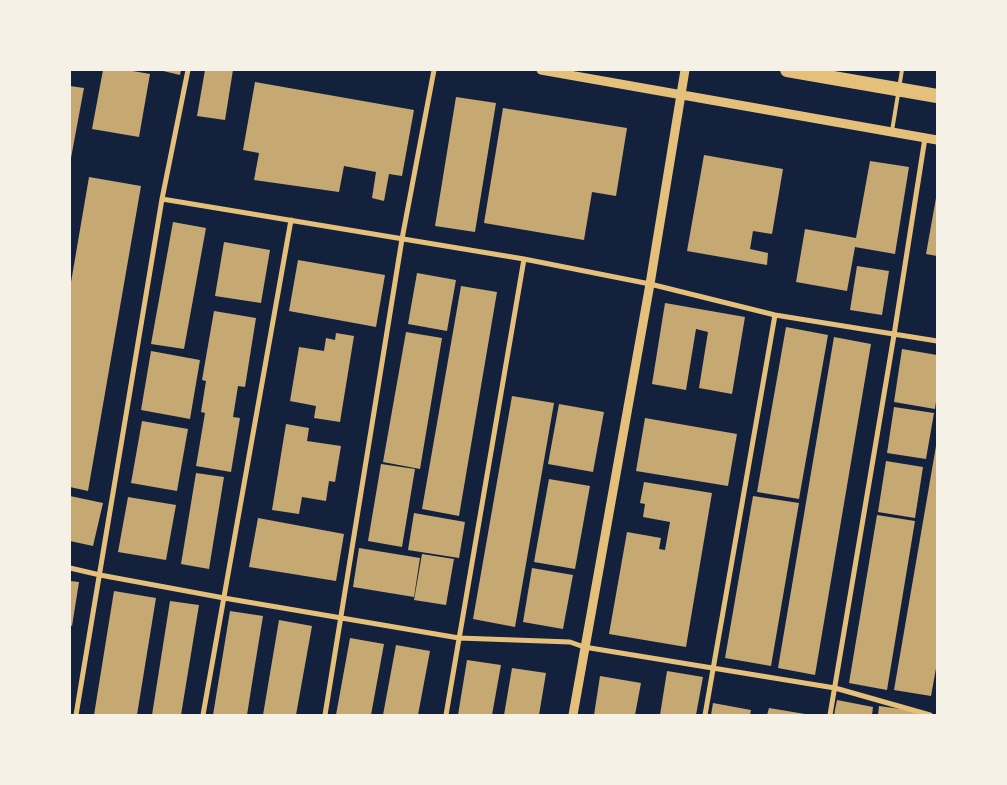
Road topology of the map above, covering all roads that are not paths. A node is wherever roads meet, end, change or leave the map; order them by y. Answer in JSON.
{"nodes":[{"id":1,"x":188,"y":70,"type":"edge"},
{"id":2,"x":434,"y":70,"type":"edge"},
{"id":3,"x":541,"y":70,"type":"edge"},
{"id":4,"x":685,"y":70,"type":"edge"},
{"id":5,"x":787,"y":70,"type":"edge"},
{"id":6,"x":902,"y":70,"type":"edge"},
{"id":7,"x":681,"y":93,"type":"junction"},
{"id":8,"x":937,"y":96,"type":"edge"},
{"id":9,"x":892,"y":131,"type":"junction"},
{"id":10,"x":925,"y":138,"type":"junction"},
{"id":11,"x":937,"y":140,"type":"edge"},
{"id":12,"x":162,"y":200,"type":"junction"},
{"id":13,"x":291,"y":220,"type":"junction"},
{"id":14,"x":402,"y":239,"type":"junction"},
{"id":15,"x":524,"y":259,"type":"junction"},
{"id":16,"x":650,"y":284,"type":"junction"},
{"id":17,"x":775,"y":315,"type":"junction"},
{"id":18,"x":894,"y":335,"type":"junction"},
{"id":19,"x":937,"y":340,"type":"edge"},
{"id":20,"x":70,"y":568,"type":"edge"},
{"id":21,"x":100,"y":576,"type":"junction"},
{"id":22,"x":224,"y":598,"type":"junction"},
{"id":23,"x":341,"y":617,"type":"junction"},
{"id":24,"x":458,"y":638,"type":"junction"},
{"id":25,"x":584,"y":647,"type":"junction"},
{"id":26,"x":713,"y":667,"type":"junction"},
{"id":27,"x":835,"y":688,"type":"junction"},
{"id":28,"x":76,"y":715,"type":"edge"},
{"id":29,"x":203,"y":715,"type":"edge"},
{"id":30,"x":325,"y":715,"type":"edge"},
{"id":31,"x":446,"y":715,"type":"edge"},
{"id":32,"x":573,"y":715,"type":"edge"},
{"id":33,"x":705,"y":715,"type":"edge"},
{"id":34,"x":830,"y":715,"type":"edge"},
{"id":35,"x":930,"y":715,"type":"edge"}],
"edges":[{"from":1,"to":12,"type":"street"},
{"from":2,"to":14,"type":"street"},
{"from":3,"to":7,"type":"street"},
{"from":4,"to":7,"type":"street"},
{"from":5,"to":8,"type":"highway"},
{"from":6,"to":9,"type":"lane"},
{"from":7,"to":9,"type":"street"},
{"from":7,"to":16,"type":"street"},
{"from":9,"to":10,"type":"street"},
{"from":10,"to":11,"type":"street"},
{"from":10,"to":18,"type":"street"},
{"from":12,"to":13,"type":"street"},
{"from":12,"to":21,"type":"street"},
{"from":13,"to":14,"type":"street"},
{"from":13,"to":22,"type":"street"},
{"from":14,"to":15,"type":"street"},
{"from":14,"to":23,"type":"street"},
{"from":15,"to":16,"type":"street"},
{"from":15,"to":24,"type":"street"},
{"from":16,"to":17,"type":"street"},
{"from":16,"to":25,"type":"street"},
{"from":17,"to":18,"type":"street"},
{"from":17,"to":26,"type":"street"},
{"from":18,"to":19,"type":"street"},
{"from":18,"to":27,"type":"street"},
{"from":20,"to":21,"type":"street"},
{"from":21,"to":22,"type":"street"},
{"from":21,"to":28,"type":"street"},
{"from":22,"to":23,"type":"street"},
{"from":22,"to":29,"type":"street"},
{"from":23,"to":24,"type":"street"},
{"from":23,"to":30,"type":"street"},
{"from":24,"to":25,"type":"street"},
{"from":24,"to":31,"type":"street"},
{"from":25,"to":26,"type":"street"},
{"from":25,"to":32,"type":"street"},
{"from":26,"to":27,"type":"street"},
{"from":26,"to":33,"type":"street"},
{"from":27,"to":34,"type":"street"},
{"from":27,"to":35,"type":"street"}]}
